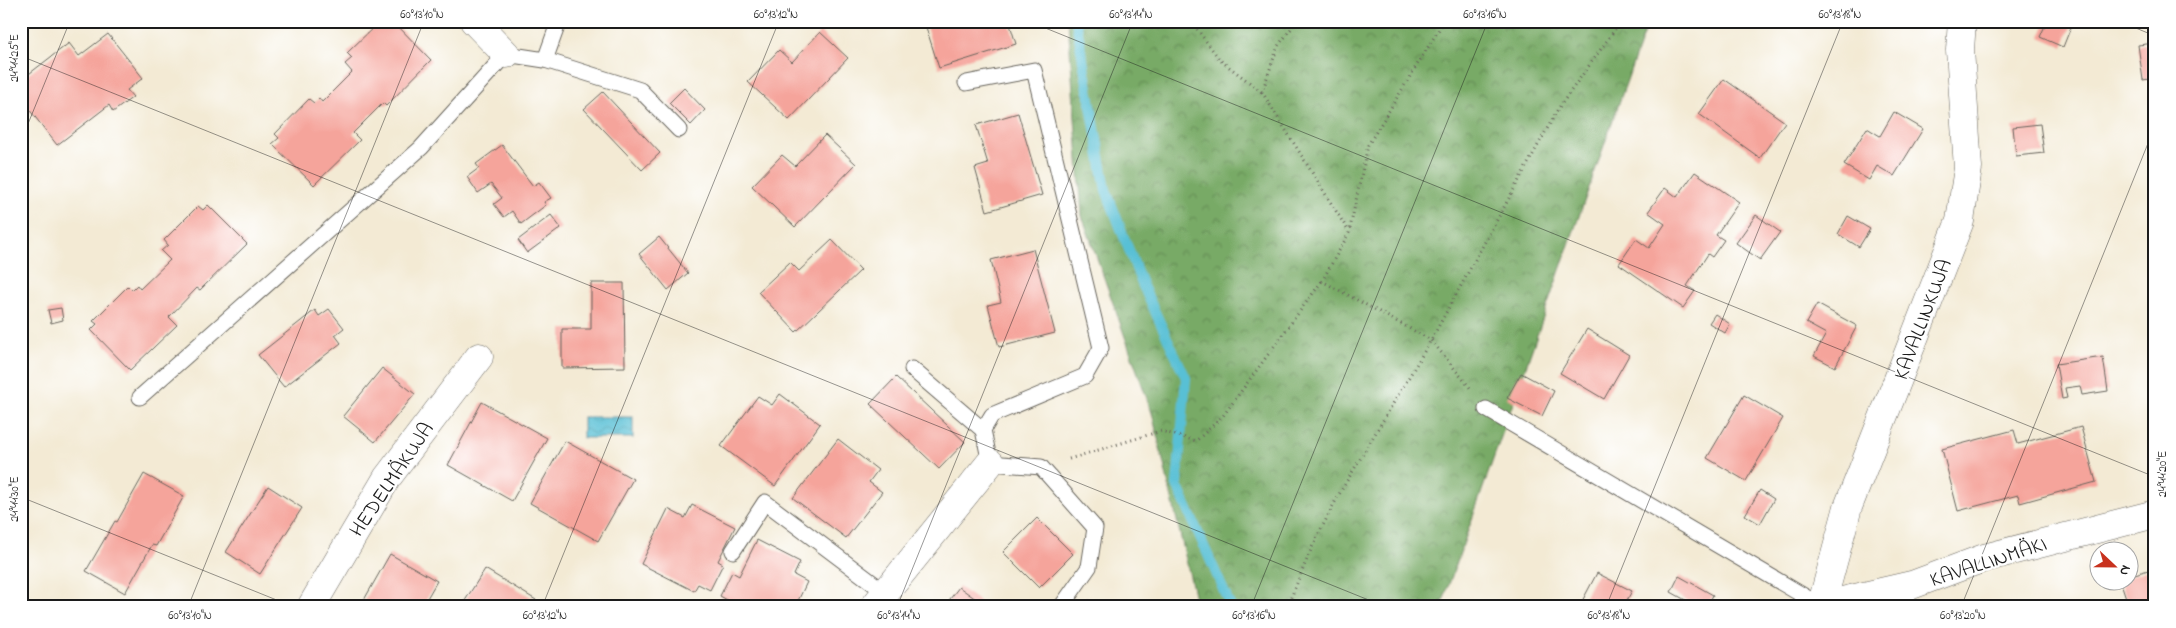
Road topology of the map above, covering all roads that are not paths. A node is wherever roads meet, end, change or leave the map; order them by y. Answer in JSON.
{"nodes":[{"id":1,"x":474,"y":21,"type":"edge"},
{"id":2,"x":559,"y":21,"type":"edge"},
{"id":3,"x":1962,"y":21,"type":"edge"},
{"id":4,"x":506,"y":54,"type":"junction"},
{"id":5,"x":545,"y":60,"type":"junction"},
{"id":6,"x":966,"y":83,"type":"dead end"},
{"id":7,"x":679,"y":130,"type":"dead end"},
{"id":8,"x":479,"y":357,"type":"dead end"},
{"id":9,"x":912,"y":369,"type":"dead end"},
{"id":10,"x":140,"y":397,"type":"dead end"},
{"id":11,"x":1486,"y":409,"type":"road end"},
{"id":12,"x":983,"y":430,"type":"junction"},
{"id":13,"x":990,"y":463,"type":"junction"},
{"id":14,"x":2155,"y":514,"type":"edge"},
{"id":15,"x":732,"y":551,"type":"dead end"},
{"id":16,"x":880,"y":600,"type":"edge"},
{"id":17,"x":311,"y":607,"type":"edge"},
{"id":18,"x":1061,"y":607,"type":"edge"},
{"id":19,"x":1821,"y":607,"type":"edge"}],
"edges":[{"from":1,"to":4,"type":"street"},
{"from":2,"to":5,"type":"lane"},
{"from":3,"to":19,"type":"street","name":"KAVALLINKUJA"},
{"from":4,"to":5,"type":"lane"},
{"from":4,"to":10,"type":"lane"},
{"from":5,"to":7,"type":"lane"},
{"from":6,"to":12,"type":"lane"},
{"from":8,"to":17,"type":"street","name":"HEDELMÄKUJA"},
{"from":9,"to":12,"type":"lane"},
{"from":11,"to":19,"type":"lane"},
{"from":12,"to":13,"type":"lane"},
{"from":13,"to":16,"type":"street"},
{"from":13,"to":18,"type":"lane"},
{"from":14,"to":19,"type":"street","name":"KAVALLINMÄKI"},
{"from":15,"to":16,"type":"lane"}]}
